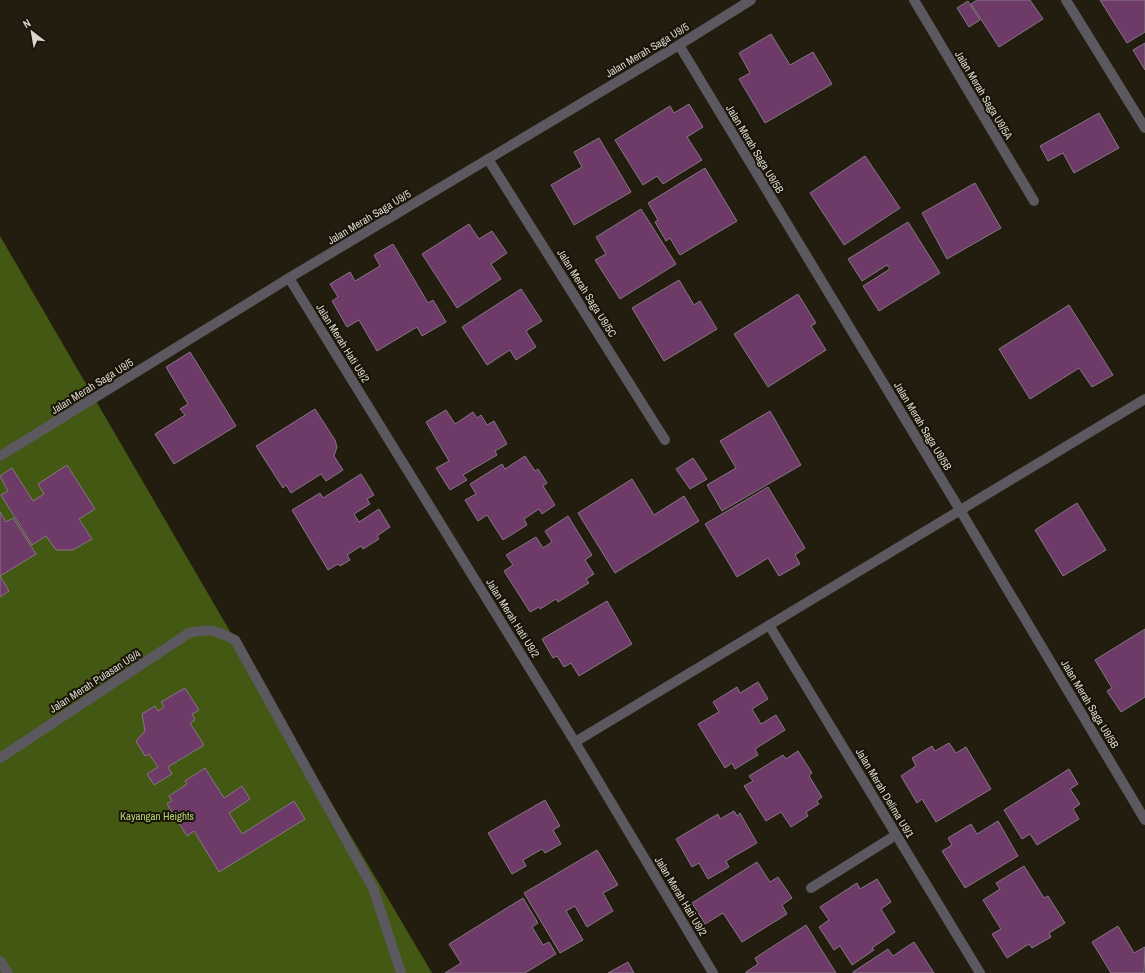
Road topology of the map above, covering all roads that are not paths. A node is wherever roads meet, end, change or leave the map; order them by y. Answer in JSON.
{"nodes":[{"id":1,"x":752,"y":0,"type":"edge"},
{"id":2,"x":914,"y":0,"type":"edge"},
{"id":3,"x":1066,"y":0,"type":"edge"},
{"id":4,"x":678,"y":45,"type":"junction"},
{"id":5,"x":1145,"y":128,"type":"edge"},
{"id":6,"x":488,"y":159,"type":"junction"},
{"id":7,"x":1034,"y":202,"type":"dead end"},
{"id":8,"x":289,"y":278,"type":"junction"},
{"id":9,"x":1145,"y":399,"type":"edge"},
{"id":10,"x":665,"y":440,"type":"dead end"},
{"id":11,"x":0,"y":456,"type":"edge"},
{"id":12,"x":960,"y":510,"type":"junction"},
{"id":13,"x":769,"y":625,"type":"junction"},
{"id":14,"x":575,"y":742,"type":"junction"},
{"id":15,"x":0,"y":758,"type":"edge"},
{"id":16,"x":1145,"y":820,"type":"edge"},
{"id":17,"x":896,"y":835,"type":"junction"},
{"id":18,"x":811,"y":888,"type":"dead end"},
{"id":19,"x":0,"y":961,"type":"edge"},
{"id":20,"x":8,"y":973,"type":"edge"},
{"id":21,"x":401,"y":973,"type":"edge"},
{"id":22,"x":713,"y":973,"type":"edge"},
{"id":23,"x":980,"y":973,"type":"edge"}],
"edges":[{"from":1,"to":4,"type":"street","name":"Jalan Merah Saga U9/5"},
{"from":2,"to":7,"type":"street","name":"Jalan Merah Saga U9/5A"},
{"from":3,"to":5,"type":"street"},
{"from":4,"to":6,"type":"street","name":"Jalan Merah Saga U9/5"},
{"from":4,"to":12,"type":"street","name":"Jalan Merah Saga U9/5B"},
{"from":6,"to":8,"type":"street","name":"Jalan Merah Saga U9/5"},
{"from":6,"to":10,"type":"street","name":"Jalan Merah Saga U9/5C"},
{"from":8,"to":11,"type":"street","name":"Jalan Merah Saga U9/5"},
{"from":8,"to":14,"type":"street","name":"Jalan Merah Hati U9/2"},
{"from":9,"to":12,"type":"street"},
{"from":12,"to":13,"type":"street"},
{"from":12,"to":16,"type":"street","name":"Jalan Merah Saga U9/5B"},
{"from":13,"to":14,"type":"street"},
{"from":13,"to":17,"type":"street","name":"Jalan Merah Delima U9/1"},
{"from":14,"to":22,"type":"street","name":"Jalan Merah Hati U9/2"},
{"from":15,"to":21,"type":"street","name":"Jalan Merah Pulasan U9/4"},
{"from":17,"to":18,"type":"street"},
{"from":17,"to":23,"type":"street","name":"Jalan Merah Delima U9/1"},
{"from":19,"to":20,"type":"street"}]}
